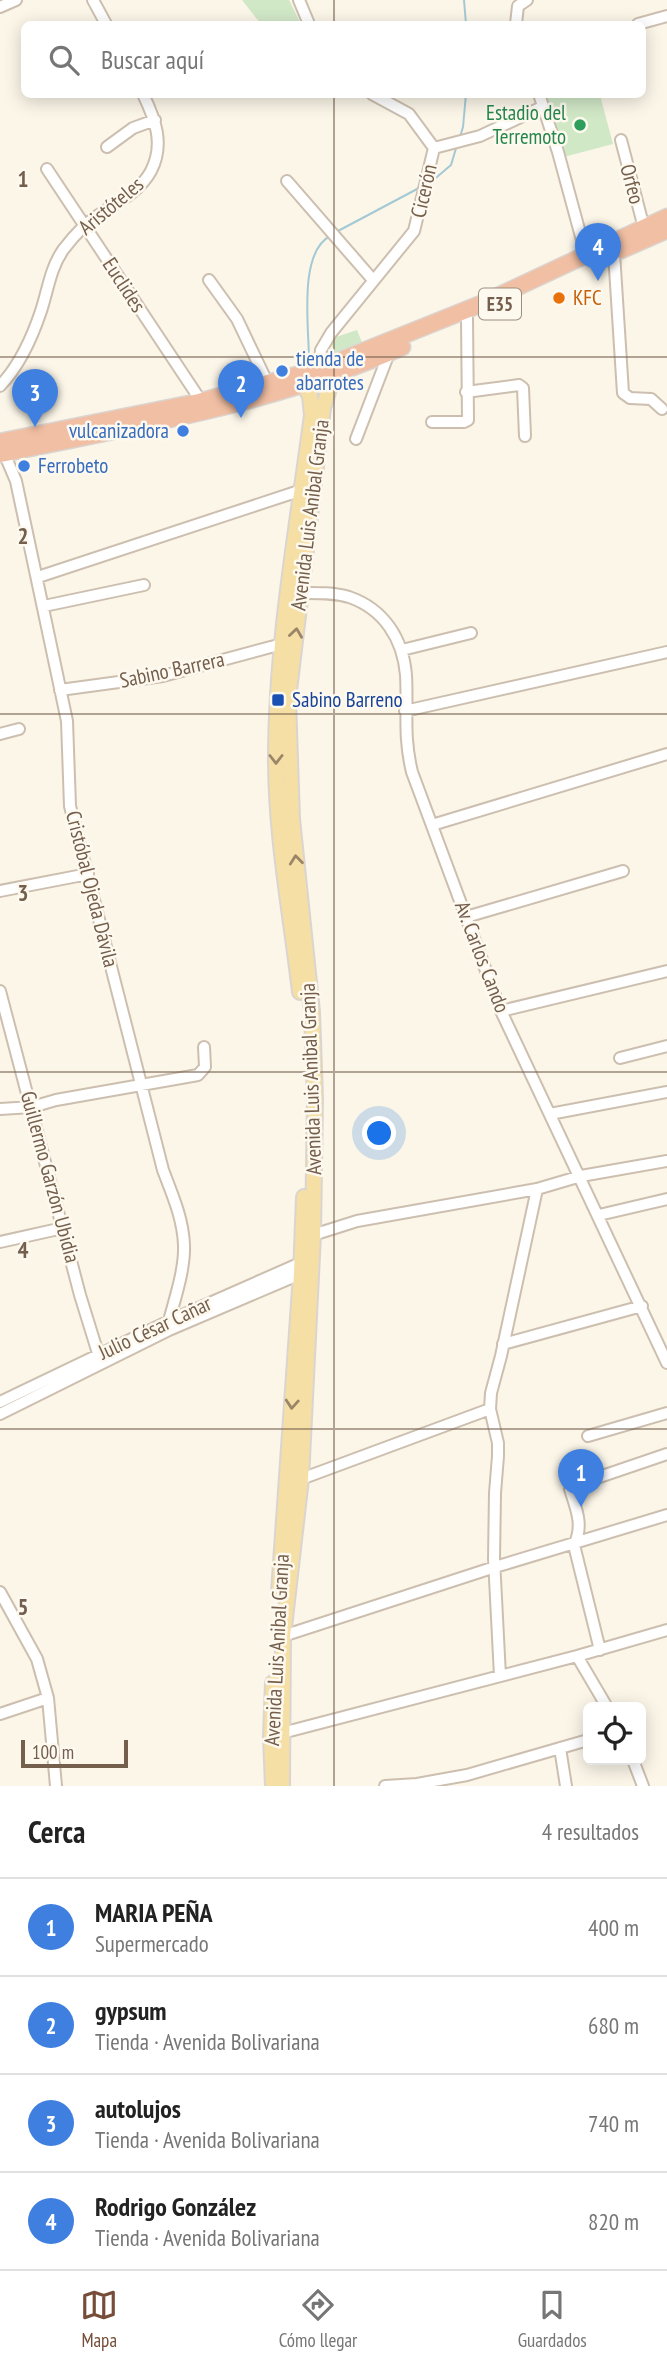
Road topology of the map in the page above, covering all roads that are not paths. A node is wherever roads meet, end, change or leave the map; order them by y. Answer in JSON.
{"nodes":[{"id":1,"x":16,"y":0,"type":"edge"},
{"id":2,"x":93,"y":0,"type":"edge"},
{"id":3,"x":299,"y":0,"type":"edge"},
{"id":4,"x":527,"y":0,"type":"edge"},
{"id":5,"x":0,"y":7,"type":"edge"},
{"id":6,"x":667,"y":16,"type":"edge"},
{"id":7,"x":104,"y":21,"type":"edge"},
{"id":8,"x":308,"y":21,"type":"edge"},
{"id":9,"x":516,"y":21,"type":"edge"},
{"id":10,"x":646,"y":22,"type":"edge"},
{"id":11,"x":145,"y":98,"type":"edge"},
{"id":12,"x":379,"y":98,"type":"edge"},
{"id":13,"x":540,"y":98,"type":"edge"},
{"id":14,"x":542,"y":107,"type":"junction"},
{"id":15,"x":155,"y":120,"type":"junction"},
{"id":16,"x":621,"y":140,"type":"dead end"},
{"id":17,"x":107,"y":147,"type":"dead end"},
{"id":18,"x":434,"y":148,"type":"junction"},
{"id":19,"x":47,"y":169,"type":"dead end"},
{"id":20,"x":287,"y":181,"type":"dead end"},
{"id":21,"x":667,"y":217,"type":"edge"},
{"id":22,"x":85,"y":225,"type":"junction"},
{"id":23,"x":644,"y":228,"type":"junction"},
{"id":24,"x":667,"y":230,"type":"edge"},
{"id":25,"x":614,"y":253,"type":"junction"},
{"id":26,"x":586,"y":255,"type":"junction"},
{"id":27,"x":209,"y":280,"type":"dead end"},
{"id":28,"x":373,"y":281,"type":"junction"},
{"id":29,"x":467,"y":318,"type":"junction"},
{"id":30,"x":389,"y":353,"type":"junction"},
{"id":31,"x":326,"y":372,"type":"junction"},
{"id":32,"x":268,"y":384,"type":"junction"},
{"id":33,"x":304,"y":385,"type":"junction"},
{"id":34,"x":0,"y":386,"type":"edge"},
{"id":35,"x":466,"y":391,"type":"junction"},
{"id":36,"x":199,"y":402,"type":"junction"},
{"id":37,"x":662,"y":410,"type":"dead end"},
{"id":38,"x":432,"y":422,"type":"dead end"},
{"id":39,"x":525,"y":436,"type":"dead end"},
{"id":40,"x":356,"y":439,"type":"dead end"},
{"id":41,"x":1,"y":450,"type":"edge"},
{"id":42,"x":302,"y":491,"type":"junction"},
{"id":43,"x":38,"y":577,"type":"junction"},
{"id":44,"x":144,"y":585,"type":"dead end"},
{"id":45,"x":295,"y":593,"type":"junction"},
{"id":46,"x":44,"y":606,"type":"junction"},
{"id":47,"x":471,"y":633,"type":"dead end"},
{"id":48,"x":282,"y":644,"type":"junction"},
{"id":49,"x":401,"y":650,"type":"junction"},
{"id":50,"x":667,"y":652,"type":"edge"},
{"id":51,"x":60,"y":690,"type":"junction"},
{"id":52,"x":405,"y":711,"type":"junction"},
{"id":53,"x":19,"y":729,"type":"dead end"},
{"id":54,"x":0,"y":734,"type":"edge"},
{"id":55,"x":667,"y":754,"type":"edge"},
{"id":56,"x":432,"y":825,"type":"junction"},
{"id":57,"x":623,"y":872,"type":"dead end"},
{"id":58,"x":88,"y":874,"type":"junction"},
{"id":59,"x":0,"y":891,"type":"edge"},
{"id":60,"x":466,"y":917,"type":"junction"},
{"id":61,"x":667,"y":971,"type":"edge"},
{"id":62,"x":1,"y":996,"type":"edge"},
{"id":63,"x":502,"y":1011,"type":"junction"},
{"id":64,"x":667,"y":1046,"type":"edge"},
{"id":65,"x":204,"y":1047,"type":"dead end"},
{"id":66,"x":620,"y":1058,"type":"dead end"},
{"id":67,"x":141,"y":1086,"type":"junction"},
{"id":68,"x":667,"y":1092,"type":"edge"},
{"id":69,"x":32,"y":1107,"type":"junction"},
{"id":70,"x":0,"y":1109,"type":"edge"},
{"id":71,"x":550,"y":1114,"type":"junction"},
{"id":72,"x":667,"y":1161,"type":"edge"},
{"id":73,"x":581,"y":1176,"type":"junction"},
{"id":74,"x":537,"y":1189,"type":"junction"},
{"id":75,"x":667,"y":1199,"type":"edge"},
{"id":76,"x":599,"y":1215,"type":"junction"},
{"id":77,"x":63,"y":1228,"type":"junction"},
{"id":78,"x":313,"y":1235,"type":"junction"},
{"id":79,"x":0,"y":1242,"type":"edge"},
{"id":80,"x":306,"y":1266,"type":"junction"},
{"id":81,"x":642,"y":1306,"type":"junction"},
{"id":82,"x":169,"y":1321,"type":"junction"},
{"id":83,"x":503,"y":1344,"type":"junction"},
{"id":84,"x":99,"y":1359,"type":"junction"},
{"id":85,"x":667,"y":1363,"type":"edge"},
{"id":86,"x":0,"y":1402,"type":"edge"},
{"id":87,"x":490,"y":1409,"type":"junction"},
{"id":88,"x":667,"y":1413,"type":"edge"},
{"id":89,"x":0,"y":1414,"type":"edge"},
{"id":90,"x":588,"y":1436,"type":"dead end"},
{"id":91,"x":667,"y":1454,"type":"edge"},
{"id":92,"x":301,"y":1479,"type":"junction"},
{"id":93,"x":667,"y":1515,"type":"edge"},
{"id":94,"x":574,"y":1545,"type":"junction"},
{"id":95,"x":495,"y":1567,"type":"junction"},
{"id":96,"x":0,"y":1592,"type":"edge"},
{"id":97,"x":667,"y":1630,"type":"edge"},
{"id":98,"x":283,"y":1636,"type":"junction"},
{"id":99,"x":600,"y":1650,"type":"junction"},
{"id":100,"x":577,"y":1656,"type":"junction"},
{"id":101,"x":500,"y":1676,"type":"junction"},
{"id":102,"x":48,"y":1698,"type":"junction"},
{"id":103,"x":604,"y":1702,"type":"edge"},
{"id":104,"x":0,"y":1714,"type":"edge"},
{"id":105,"x":282,"y":1733,"type":"junction"},
{"id":106,"x":583,"y":1741,"type":"edge"},
{"id":107,"x":560,"y":1748,"type":"junction"},
{"id":108,"x":635,"y":1765,"type":"edge"},
{"id":109,"x":56,"y":1786,"type":"edge"},
{"id":110,"x":273,"y":1786,"type":"edge"},
{"id":111,"x":282,"y":1786,"type":"edge"},
{"id":112,"x":385,"y":1786,"type":"edge"},
{"id":113,"x":566,"y":1786,"type":"edge"},
{"id":114,"x":643,"y":1786,"type":"edge"}],
"edges":[{"from":1,"to":5,"type":"street"},
{"from":2,"to":7,"type":"street"},
{"from":3,"to":8,"type":"street"},
{"from":4,"to":9,"type":"street"},
{"from":6,"to":10,"type":"street"},
{"from":11,"to":15,"type":"street","name":"Aristóteles"},
{"from":12,"to":18,"type":"street","name":"Cicerón"},
{"from":13,"to":14,"type":"street"},
{"from":14,"to":18,"type":"street"},
{"from":14,"to":26,"type":"street"},
{"from":15,"to":17,"type":"street"},
{"from":15,"to":22,"type":"street","name":"Aristóteles"},
{"from":16,"to":23,"type":"street","name":"Orfeo"},
{"from":18,"to":28,"type":"street","name":"Cicerón"},
{"from":19,"to":22,"type":"street","name":"Euclides"},
{"from":20,"to":28,"type":"street"},
{"from":21,"to":23,"type":"highway","number":"E35"},
{"from":22,"to":34,"type":"street","name":"Aristóteles"},
{"from":22,"to":36,"type":"street","name":"Euclides"},
{"from":23,"to":26,"type":"highway","number":"E35"},
{"from":24,"to":25,"type":"highway","number":"E35"},
{"from":25,"to":29,"type":"highway","number":"E35"},
{"from":25,"to":37,"type":"street"},
{"from":26,"to":31,"type":"highway","number":"E35"},
{"from":27,"to":32,"type":"street"},
{"from":28,"to":31,"type":"street","name":"Cicerón"},
{"from":29,"to":30,"type":"highway","number":"E35"},
{"from":29,"to":35,"type":"street"},
{"from":30,"to":31,"type":"highway","number":"E35"},
{"from":30,"to":40,"type":"street"},
{"from":31,"to":32,"type":"highway","number":"E35"},
{"from":31,"to":33,"type":"highway","number":"E35"},
{"from":31,"to":45,"type":"main road","name":"Avenida Luis Anibal Granja"},
{"from":32,"to":36,"type":"highway","number":"E35"},
{"from":33,"to":41,"type":"highway","number":"E35"},
{"from":33,"to":42,"type":"main road","name":"Avenida Luis Anibal Granja"},
{"from":35,"to":38,"type":"street"},
{"from":35,"to":39,"type":"street"},
{"from":36,"to":41,"type":"highway","number":"E35"},
{"from":41,"to":43,"type":"street","name":"Cristóbal Ojeda Dávila"},
{"from":42,"to":43,"type":"street"},
{"from":42,"to":45,"type":"main road","name":"Avenida Luis Anibal Granja"},
{"from":43,"to":46,"type":"street","name":"Cristóbal Ojeda Dávila"},
{"from":44,"to":46,"type":"street"},
{"from":45,"to":48,"type":"main road","name":"Avenida Luis Anibal Granja"},
{"from":45,"to":49,"type":"street","name":"Av. Carlos Cando"},
{"from":78,"to":45,"type":"main road","name":"Avenida Luis Anibal Granja","one_way":true},
{"from":46,"to":51,"type":"street","name":"Cristóbal Ojeda Dávila"},
{"from":47,"to":49,"type":"street"},
{"from":48,"to":51,"type":"street","name":"Sabino Barrera"},
{"from":48,"to":80,"type":"main road","name":"Avenida Luis Anibal Granja","one_way":true},
{"from":49,"to":52,"type":"street","name":"Av. Carlos Cando"},
{"from":50,"to":52,"type":"street"},
{"from":51,"to":58,"type":"street","name":"Cristóbal Ojeda Dávila"},
{"from":52,"to":56,"type":"street","name":"Av. Carlos Cando"},
{"from":53,"to":54,"type":"street"},
{"from":55,"to":56,"type":"street"},
{"from":56,"to":60,"type":"street","name":"Av. Carlos Cando"},
{"from":57,"to":60,"type":"street"},
{"from":58,"to":59,"type":"street"},
{"from":58,"to":67,"type":"street","name":"Cristóbal Ojeda Dávila"},
{"from":60,"to":63,"type":"street","name":"Av. Carlos Cando"},
{"from":61,"to":63,"type":"street"},
{"from":62,"to":69,"type":"street","name":"Guillermo Garzón Ubidia"},
{"from":63,"to":71,"type":"street","name":"Av. Carlos Cando"},
{"from":64,"to":66,"type":"street"},
{"from":65,"to":67,"type":"street"},
{"from":67,"to":69,"type":"street"},
{"from":67,"to":82,"type":"street","name":"Cristóbal Ojeda Dávila"},
{"from":68,"to":71,"type":"street"},
{"from":69,"to":70,"type":"street"},
{"from":69,"to":77,"type":"street","name":"Guillermo Garzón Ubidia"},
{"from":71,"to":73,"type":"street","name":"Av. Carlos Cando"},
{"from":72,"to":73,"type":"street"},
{"from":73,"to":74,"type":"street"},
{"from":73,"to":76,"type":"street","name":"Av. Carlos Cando"},
{"from":74,"to":78,"type":"street"},
{"from":74,"to":83,"type":"street"},
{"from":75,"to":76,"type":"street"},
{"from":76,"to":81,"type":"street","name":"Av. Carlos Cando"},
{"from":77,"to":79,"type":"street"},
{"from":77,"to":84,"type":"street","name":"Guillermo Garzón Ubidia"},
{"from":78,"to":80,"type":"main road","name":"Avenida Luis Anibal Granja"},
{"from":80,"to":82,"type":"street","name":"Julio César Cañar"},
{"from":80,"to":84,"type":"street","name":"Julio César Cañar"},
{"from":80,"to":92,"type":"main road","name":"Avenida Luis Anibal Granja"},
{"from":80,"to":110,"type":"main road","name":"Avenida Luis Anibal Granja","one_way":true},
{"from":81,"to":83,"type":"street"},
{"from":81,"to":85,"type":"street","name":"Av. Carlos Cando"},
{"from":82,"to":84,"type":"street","name":"Julio César Cañar"},
{"from":83,"to":87,"type":"street"},
{"from":84,"to":86,"type":"street","name":"Julio César Cañar"},
{"from":84,"to":89,"type":"street","name":"Julio César Cañar"},
{"from":87,"to":92,"type":"street"},
{"from":87,"to":95,"type":"street"},
{"from":88,"to":90,"type":"street"},
{"from":91,"to":94,"type":"street"},
{"from":92,"to":98,"type":"main road","name":"Avenida Luis Anibal Granja"},
{"from":93,"to":94,"type":"street"},
{"from":94,"to":95,"type":"street"},
{"from":94,"to":99,"type":"street"},
{"from":95,"to":98,"type":"street"},
{"from":95,"to":101,"type":"street"},
{"from":96,"to":102,"type":"street"},
{"from":97,"to":99,"type":"street"},
{"from":98,"to":105,"type":"main road","name":"Avenida Luis Anibal Granja"},
{"from":99,"to":100,"type":"street"},
{"from":100,"to":101,"type":"street"},
{"from":100,"to":103,"type":"street"},
{"from":101,"to":105,"type":"street"},
{"from":102,"to":104,"type":"street"},
{"from":102,"to":109,"type":"street"},
{"from":105,"to":111,"type":"main road","name":"Avenida Luis Anibal Granja"},
{"from":106,"to":107,"type":"street"},
{"from":107,"to":112,"type":"street"},
{"from":107,"to":113,"type":"street"},
{"from":108,"to":114,"type":"street"}]}
